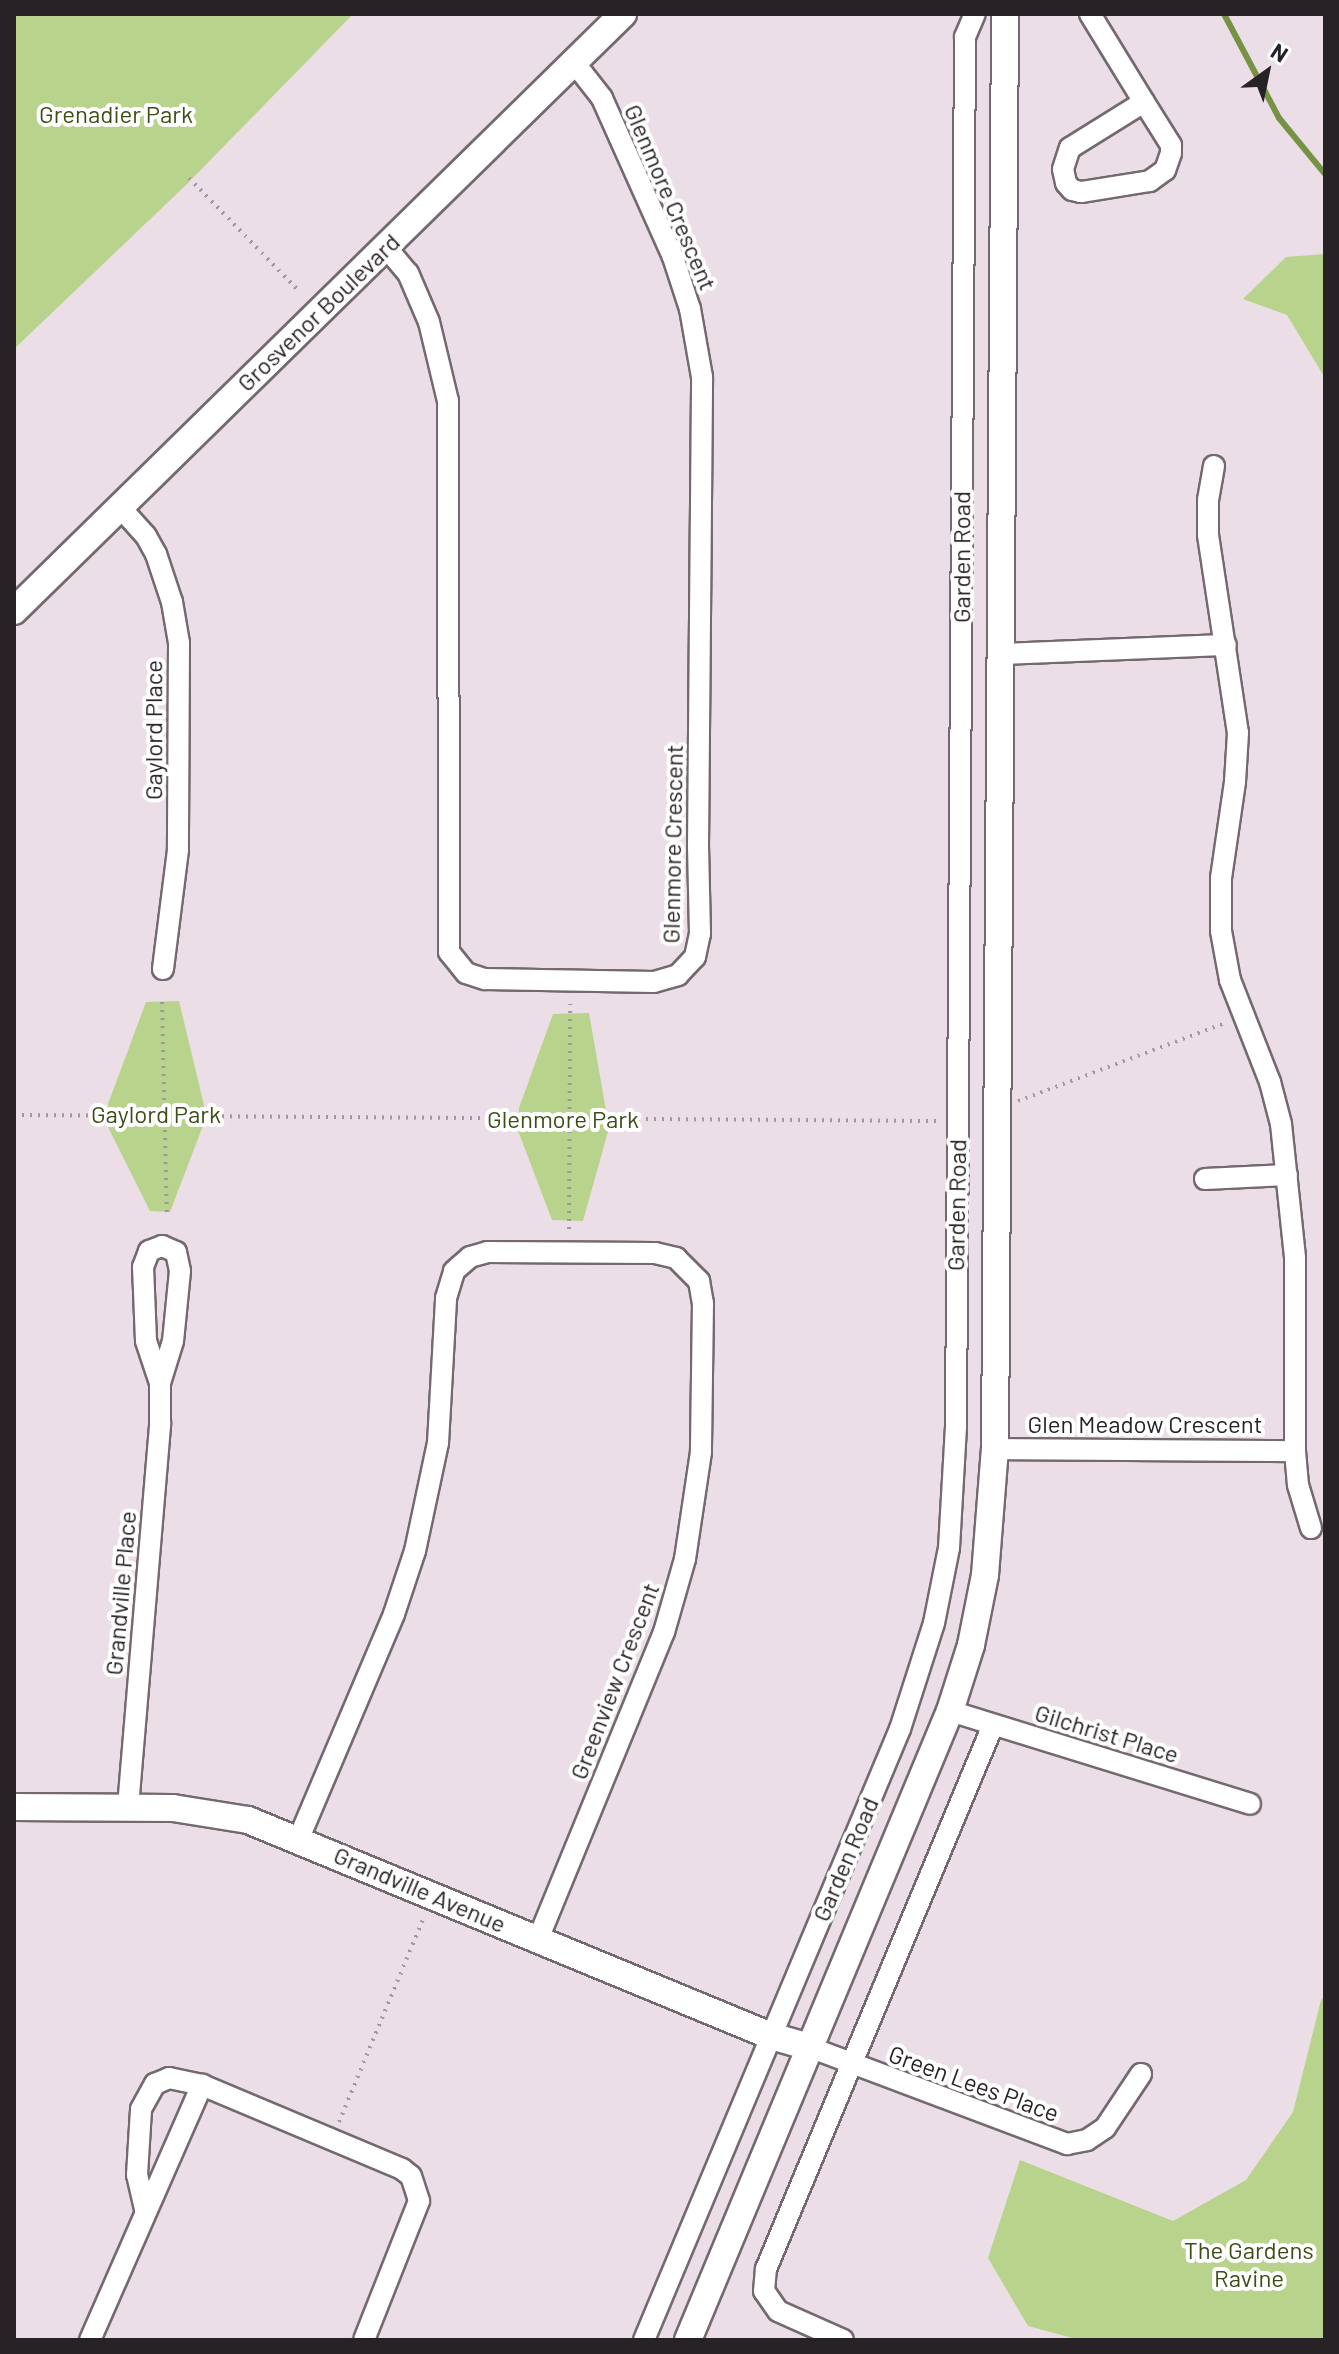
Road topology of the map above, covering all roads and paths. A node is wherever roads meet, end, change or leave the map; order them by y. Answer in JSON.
{"nodes":[{"id":1,"x":623,"y":14,"type":"edge"},
{"id":2,"x":975,"y":14,"type":"edge"},
{"id":3,"x":1005,"y":14,"type":"edge"},
{"id":4,"x":1090,"y":14,"type":"edge"},
{"id":5,"x":573,"y":61,"type":"junction"},
{"id":6,"x":1144,"y":102,"type":"junction"},
{"id":7,"x":189,"y":178,"type":"dead end"},
{"id":8,"x":385,"y":246,"type":"junction"},
{"id":9,"x":300,"y":292,"type":"dead end"},
{"id":10,"x":1214,"y":466,"type":"dead end"},
{"id":11,"x":119,"y":506,"type":"junction"},
{"id":12,"x":14,"y":611,"type":"edge"},
{"id":13,"x":1226,"y":645,"type":"junction"},
{"id":14,"x":1000,"y":654,"type":"junction"},
{"id":15,"x":163,"y":969,"type":"dead end"},
{"id":16,"x":162,"y":1002,"type":"dead end"},
{"id":17,"x":570,"y":1004,"type":"dead end"},
{"id":18,"x":1225,"y":1023,"type":"dead end"},
{"id":19,"x":1018,"y":1101,"type":"dead end"},
{"id":20,"x":14,"y":1115,"type":"edge"},
{"id":21,"x":165,"y":1116,"type":"junction"},
{"id":22,"x":571,"y":1118,"type":"junction"},
{"id":23,"x":938,"y":1121,"type":"dead end"},
{"id":24,"x":1287,"y":1175,"type":"junction"},
{"id":25,"x":1205,"y":1179,"type":"dead end"},
{"id":26,"x":167,"y":1218,"type":"dead end"},
{"id":27,"x":569,"y":1229,"type":"dead end"},
{"id":28,"x":160,"y":1383,"type":"junction"},
{"id":29,"x":995,"y":1449,"type":"junction"},
{"id":30,"x":1295,"y":1451,"type":"junction"},
{"id":31,"x":1311,"y":1528,"type":"dead end"},
{"id":32,"x":950,"y":1711,"type":"junction"},
{"id":33,"x":993,"y":1725,"type":"junction"},
{"id":34,"x":1250,"y":1804,"type":"dead end"},
{"id":35,"x":14,"y":1807,"type":"edge"},
{"id":36,"x":128,"y":1807,"type":"junction"},
{"id":37,"x":299,"y":1838,"type":"junction"},
{"id":38,"x":424,"y":1917,"type":"dead end"},
{"id":39,"x":538,"y":1939,"type":"junction"},
{"id":40,"x":771,"y":2036,"type":"junction"},
{"id":41,"x":809,"y":2047,"type":"junction"},
{"id":42,"x":851,"y":2064,"type":"junction"},
{"id":43,"x":1141,"y":2074,"type":"dead end"},
{"id":44,"x":202,"y":2085,"type":"junction"},
{"id":45,"x":337,"y":2126,"type":"dead end"},
{"id":46,"x":145,"y":2209,"type":"junction"},
{"id":47,"x":90,"y":2340,"type":"edge"},
{"id":48,"x":364,"y":2340,"type":"edge"},
{"id":49,"x":644,"y":2340,"type":"edge"},
{"id":50,"x":688,"y":2340,"type":"edge"},
{"id":51,"x":843,"y":2340,"type":"edge"}],
"edges":[{"from":1,"to":5,"type":"street","name":"Grosvenor Boulevard"},
{"from":2,"to":40,"type":"street","name":"Garden Road"},
{"from":3,"to":14,"type":"street","name":"Garden Road"},
{"from":4,"to":6,"type":"street"},
{"from":5,"to":8,"type":"street","name":"Grosvenor Boulevard"},
{"from":5,"to":8,"type":"street","name":"Glenmore Crescent"},
{"from":6,"to":6,"type":"street"},
{"from":7,"to":9,"type":"path"},
{"from":8,"to":11,"type":"street","name":"Grosvenor Boulevard"},
{"from":10,"to":13,"type":"street","name":"Glen Meadow Crescent"},
{"from":11,"to":12,"type":"street","name":"Grosvenor Boulevard"},
{"from":11,"to":15,"type":"street","name":"Gaylord Place"},
{"from":13,"to":14,"type":"street"},
{"from":13,"to":24,"type":"street","name":"Glen Meadow Crescent"},
{"from":14,"to":29,"type":"street","name":"Garden Road"},
{"from":16,"to":21,"type":"path"},
{"from":17,"to":22,"type":"path"},
{"from":18,"to":19,"type":"path"},
{"from":20,"to":21,"type":"path"},
{"from":21,"to":22,"type":"path"},
{"from":21,"to":26,"type":"path"},
{"from":22,"to":23,"type":"path"},
{"from":22,"to":27,"type":"path"},
{"from":24,"to":25,"type":"street"},
{"from":24,"to":30,"type":"street","name":"Glen Meadow Crescent"},
{"from":28,"to":28,"type":"street","name":"Grandville Place"},
{"from":28,"to":36,"type":"street","name":"Grandville Place"},
{"from":29,"to":30,"type":"street","name":"Glen Meadow Crescent"},
{"from":29,"to":32,"type":"street","name":"Garden Road"},
{"from":30,"to":31,"type":"street","name":"Glen Meadow Crescent"},
{"from":32,"to":33,"type":"street","name":"Gilchrist Place"},
{"from":32,"to":41,"type":"street","name":"Garden Road"},
{"from":33,"to":34,"type":"street","name":"Gilchrist Place"},
{"from":33,"to":42,"type":"street"},
{"from":35,"to":36,"type":"street","name":"Grandville Avenue"},
{"from":36,"to":37,"type":"street","name":"Grandville Avenue"},
{"from":37,"to":39,"type":"street","name":"Grandville Avenue"},
{"from":37,"to":39,"type":"street","name":"Greenview Crescent"},
{"from":38,"to":45,"type":"path"},
{"from":39,"to":40,"type":"street","name":"Grandville Avenue"},
{"from":40,"to":41,"type":"street","name":"Grandville Avenue"},
{"from":40,"to":49,"type":"street","name":"Garden Road"},
{"from":41,"to":42,"type":"street","name":"Green Lees Place"},
{"from":41,"to":50,"type":"street","name":"Garden Road"},
{"from":42,"to":43,"type":"street","name":"Green Lees Place"},
{"from":42,"to":51,"type":"street"},
{"from":44,"to":46,"type":"street"},
{"from":44,"to":46,"type":"street"},
{"from":44,"to":48,"type":"street"},
{"from":46,"to":47,"type":"street"}]}
